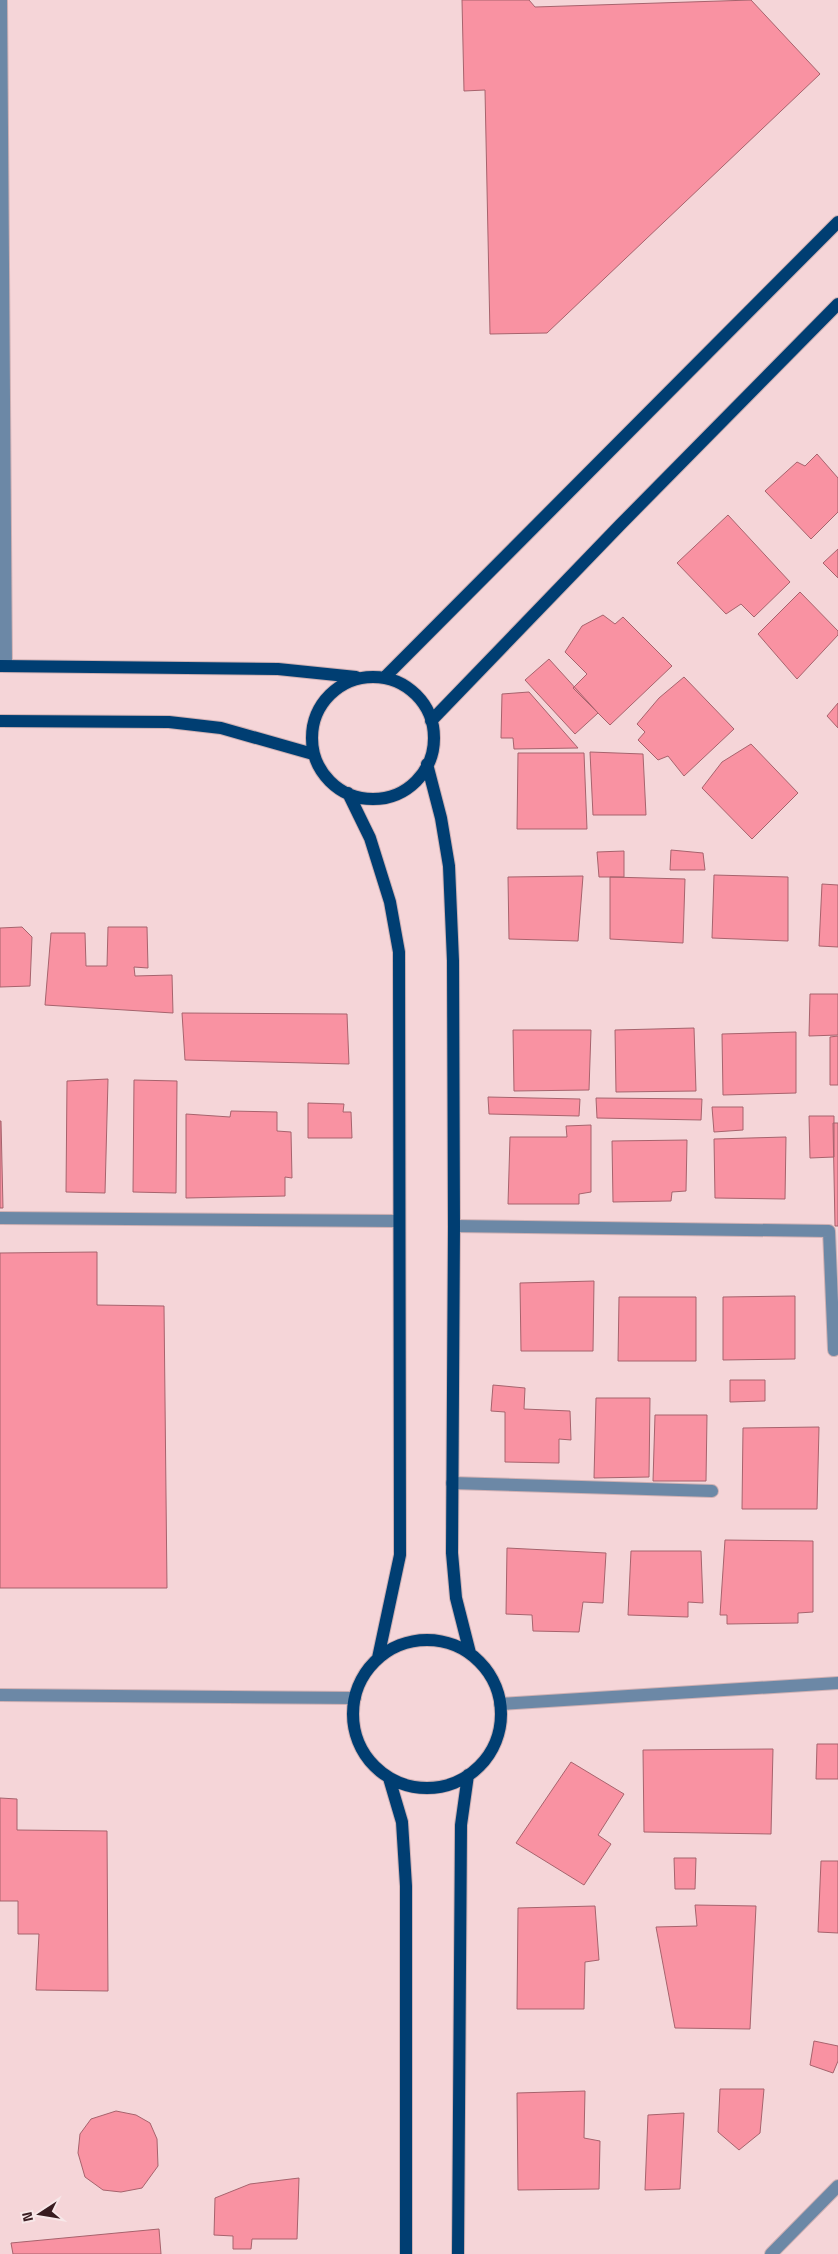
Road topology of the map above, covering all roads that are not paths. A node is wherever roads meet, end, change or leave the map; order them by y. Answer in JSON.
{"nodes":[{"id":1,"x":1,"y":0,"type":"edge"},
{"id":2,"x":838,"y":222,"type":"edge"},
{"id":3,"x":838,"y":304,"type":"edge"},
{"id":4,"x":3,"y":666,"type":"edge"},
{"id":5,"x":361,"y":677,"type":"junction"},
{"id":6,"x":384,"y":678,"type":"junction"},
{"id":7,"x":430,"y":721,"type":"junction"},
{"id":8,"x":0,"y":722,"type":"edge"},
{"id":9,"x":313,"y":754,"type":"junction"},
{"id":10,"x":427,"y":764,"type":"junction"},
{"id":11,"x":348,"y":793,"type":"junction"},
{"id":12,"x":0,"y":1218,"type":"edge"},
{"id":13,"x":399,"y":1221,"type":"junction"},
{"id":14,"x":454,"y":1226,"type":"junction"},
{"id":15,"x":834,"y":1350,"type":"dead end"},
{"id":16,"x":452,"y":1483,"type":"junction"},
{"id":17,"x":712,"y":1491,"type":"dead end"},
{"id":18,"x":470,"y":1653,"type":"junction"},
{"id":19,"x":378,"y":1658,"type":"junction"},
{"id":20,"x":838,"y":1683,"type":"edge"},
{"id":21,"x":0,"y":1695,"type":"edge"},
{"id":22,"x":355,"y":1698,"type":"junction"},
{"id":23,"x":500,"y":1704,"type":"junction"},
{"id":24,"x":468,"y":1775,"type":"junction"},
{"id":25,"x":390,"y":1778,"type":"junction"},
{"id":26,"x":838,"y":2186,"type":"edge"},
{"id":27,"x":406,"y":2254,"type":"edge"},
{"id":28,"x":458,"y":2254,"type":"edge"},
{"id":29,"x":771,"y":2254,"type":"edge"}],
"edges":[{"from":1,"to":4,"type":"street"},
{"from":2,"to":6,"type":"main road"},
{"from":3,"to":7,"type":"main road"},
{"from":4,"to":5,"type":"main road"},
{"from":5,"to":6,"type":"main road"},
{"from":5,"to":9,"type":"main road"},
{"from":6,"to":7,"type":"main road"},
{"from":7,"to":10,"type":"main road"},
{"from":8,"to":9,"type":"main road"},
{"from":9,"to":11,"type":"main road"},
{"from":10,"to":11,"type":"main road"},
{"from":10,"to":14,"type":"main road"},
{"from":11,"to":13,"type":"main road"},
{"from":12,"to":13,"type":"street"},
{"from":13,"to":19,"type":"main road"},
{"from":14,"to":15,"type":"street"},
{"from":14,"to":16,"type":"main road"},
{"from":16,"to":17,"type":"street"},
{"from":16,"to":18,"type":"main road"},
{"from":18,"to":19,"type":"main road"},
{"from":18,"to":23,"type":"main road"},
{"from":19,"to":22,"type":"main road"},
{"from":20,"to":23,"type":"street"},
{"from":21,"to":22,"type":"street"},
{"from":22,"to":25,"type":"main road"},
{"from":23,"to":24,"type":"main road"},
{"from":24,"to":25,"type":"main road"},
{"from":24,"to":28,"type":"main road"},
{"from":25,"to":27,"type":"main road"},
{"from":26,"to":29,"type":"street"}]}
